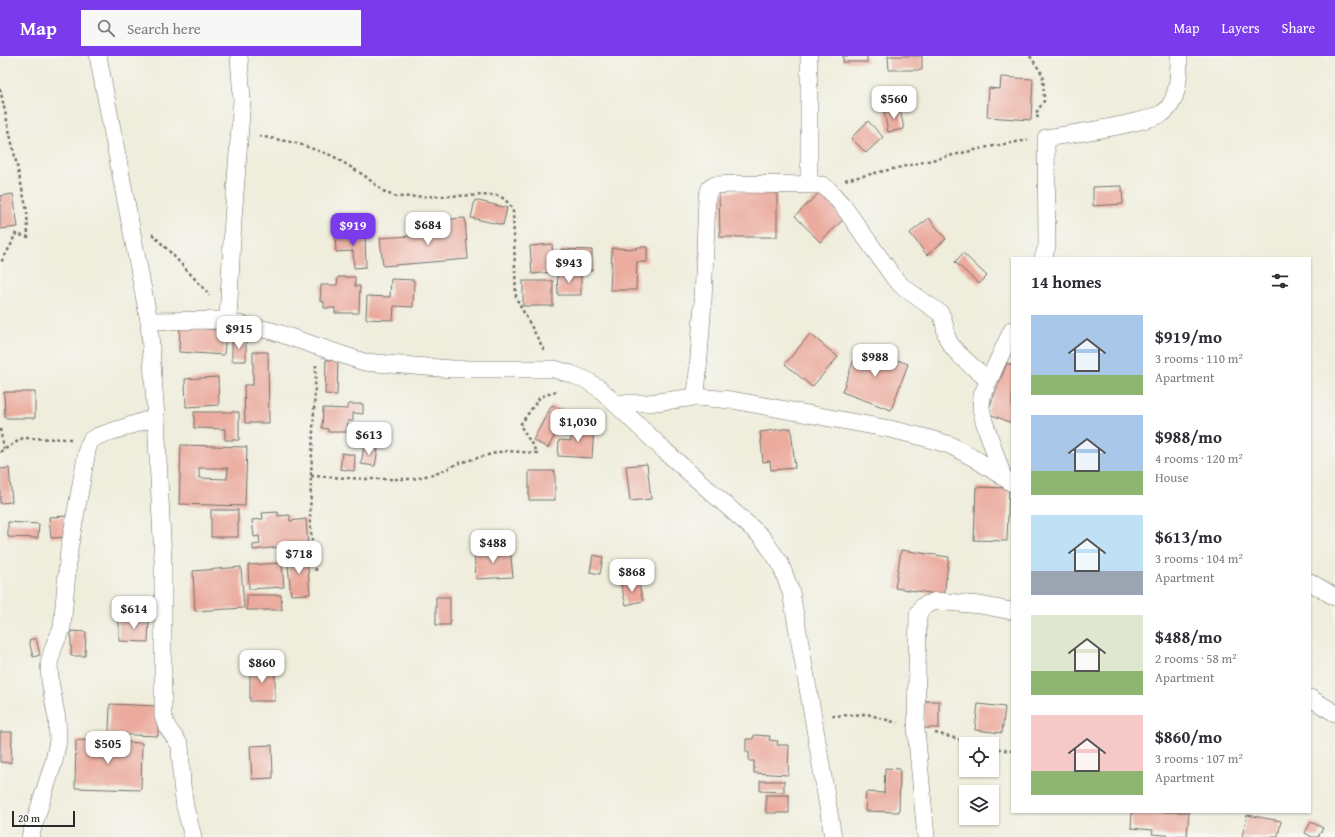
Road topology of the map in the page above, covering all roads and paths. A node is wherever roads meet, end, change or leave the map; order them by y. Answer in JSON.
{"nodes":[{"id":1,"x":98,"y":56,"type":"edge"},
{"id":2,"x":239,"y":56,"type":"edge"},
{"id":3,"x":809,"y":56,"type":"edge"},
{"id":4,"x":1030,"y":56,"type":"edge"},
{"id":5,"x":1179,"y":56,"type":"edge"},
{"id":6,"x":0,"y":89,"type":"edge"},
{"id":7,"x":239,"y":132,"type":"junction"},
{"id":8,"x":1044,"y":138,"type":"junction"},
{"id":9,"x":816,"y":185,"type":"junction"},
{"id":10,"x":130,"y":223,"type":"junction"},
{"id":11,"x":1043,"y":257,"type":"edge"},
{"id":12,"x":0,"y":264,"type":"edge"},
{"id":13,"x":149,"y":321,"type":"junction"},
{"id":14,"x":223,"y":321,"type":"junction"},
{"id":15,"x":1011,"y":332,"type":"edge"},
{"id":16,"x":317,"y":347,"type":"junction"},
{"id":17,"x":554,"y":370,"type":"junction"},
{"id":18,"x":586,"y":380,"type":"junction"},
{"id":19,"x":988,"y":380,"type":"junction"},
{"id":20,"x":696,"y":397,"type":"junction"},
{"id":21,"x":616,"y":403,"type":"junction"},
{"id":22,"x":156,"y":417,"type":"junction"},
{"id":23,"x":0,"y":429,"type":"edge"},
{"id":24,"x":92,"y":440,"type":"junction"},
{"id":25,"x":4,"y":449,"type":"junction"},
{"id":26,"x":0,"y":452,"type":"edge"},
{"id":27,"x":311,"y":476,"type":"junction"},
{"id":28,"x":1008,"y":480,"type":"edge"},
{"id":29,"x":316,"y":571,"type":"dead end"},
{"id":30,"x":1311,"y":583,"type":"edge"},
{"id":31,"x":1335,"y":597,"type":"edge"},
{"id":32,"x":1011,"y":611,"type":"edge"},
{"id":33,"x":1311,"y":699,"type":"edge"},
{"id":34,"x":1335,"y":713,"type":"edge"},
{"id":35,"x":813,"y":717,"type":"junction"},
{"id":36,"x":916,"y":729,"type":"junction"},
{"id":37,"x":959,"y":740,"type":"edge"},
{"id":38,"x":999,"y":749,"type":"edge"},
{"id":39,"x":1011,"y":751,"type":"edge"},
{"id":40,"x":30,"y":837,"type":"edge"},
{"id":41,"x":193,"y":837,"type":"edge"},
{"id":42,"x":833,"y":837,"type":"edge"},
{"id":43,"x":926,"y":837,"type":"edge"}],
"edges":[{"from":1,"to":10,"type":"street"},
{"from":2,"to":7,"type":"street"},
{"from":3,"to":9,"type":"street"},
{"from":4,"to":8,"type":"path"},
{"from":5,"to":8,"type":"street"},
{"from":6,"to":12,"type":"path"},
{"from":7,"to":14,"type":"street"},
{"from":7,"to":17,"type":"path"},
{"from":8,"to":9,"type":"path"},
{"from":8,"to":11,"type":"street"},
{"from":9,"to":19,"type":"street"},
{"from":9,"to":20,"type":"street"},
{"from":10,"to":13,"type":"street"},
{"from":10,"to":14,"type":"path"},
{"from":13,"to":14,"type":"street"},
{"from":13,"to":22,"type":"street"},
{"from":14,"to":16,"type":"street"},
{"from":15,"to":19,"type":"street"},
{"from":16,"to":17,"type":"street"},
{"from":16,"to":27,"type":"path"},
{"from":17,"to":18,"type":"street"},
{"from":18,"to":21,"type":"street"},
{"from":18,"to":27,"type":"path"},
{"from":19,"to":28,"type":"street"},
{"from":20,"to":21,"type":"street"},
{"from":20,"to":28,"type":"street"},
{"from":21,"to":35,"type":"street"},
{"from":22,"to":24,"type":"street"},
{"from":22,"to":41,"type":"street"},
{"from":23,"to":25,"type":"path"},
{"from":24,"to":25,"type":"path"},
{"from":24,"to":40,"type":"street"},
{"from":25,"to":26,"type":"path"},
{"from":27,"to":29,"type":"path"},
{"from":30,"to":31,"type":"street"},
{"from":32,"to":36,"type":"street"},
{"from":33,"to":34,"type":"street"},
{"from":35,"to":36,"type":"path"},
{"from":35,"to":42,"type":"street"},
{"from":36,"to":37,"type":"path"},
{"from":36,"to":43,"type":"street"},
{"from":38,"to":39,"type":"path"}]}
